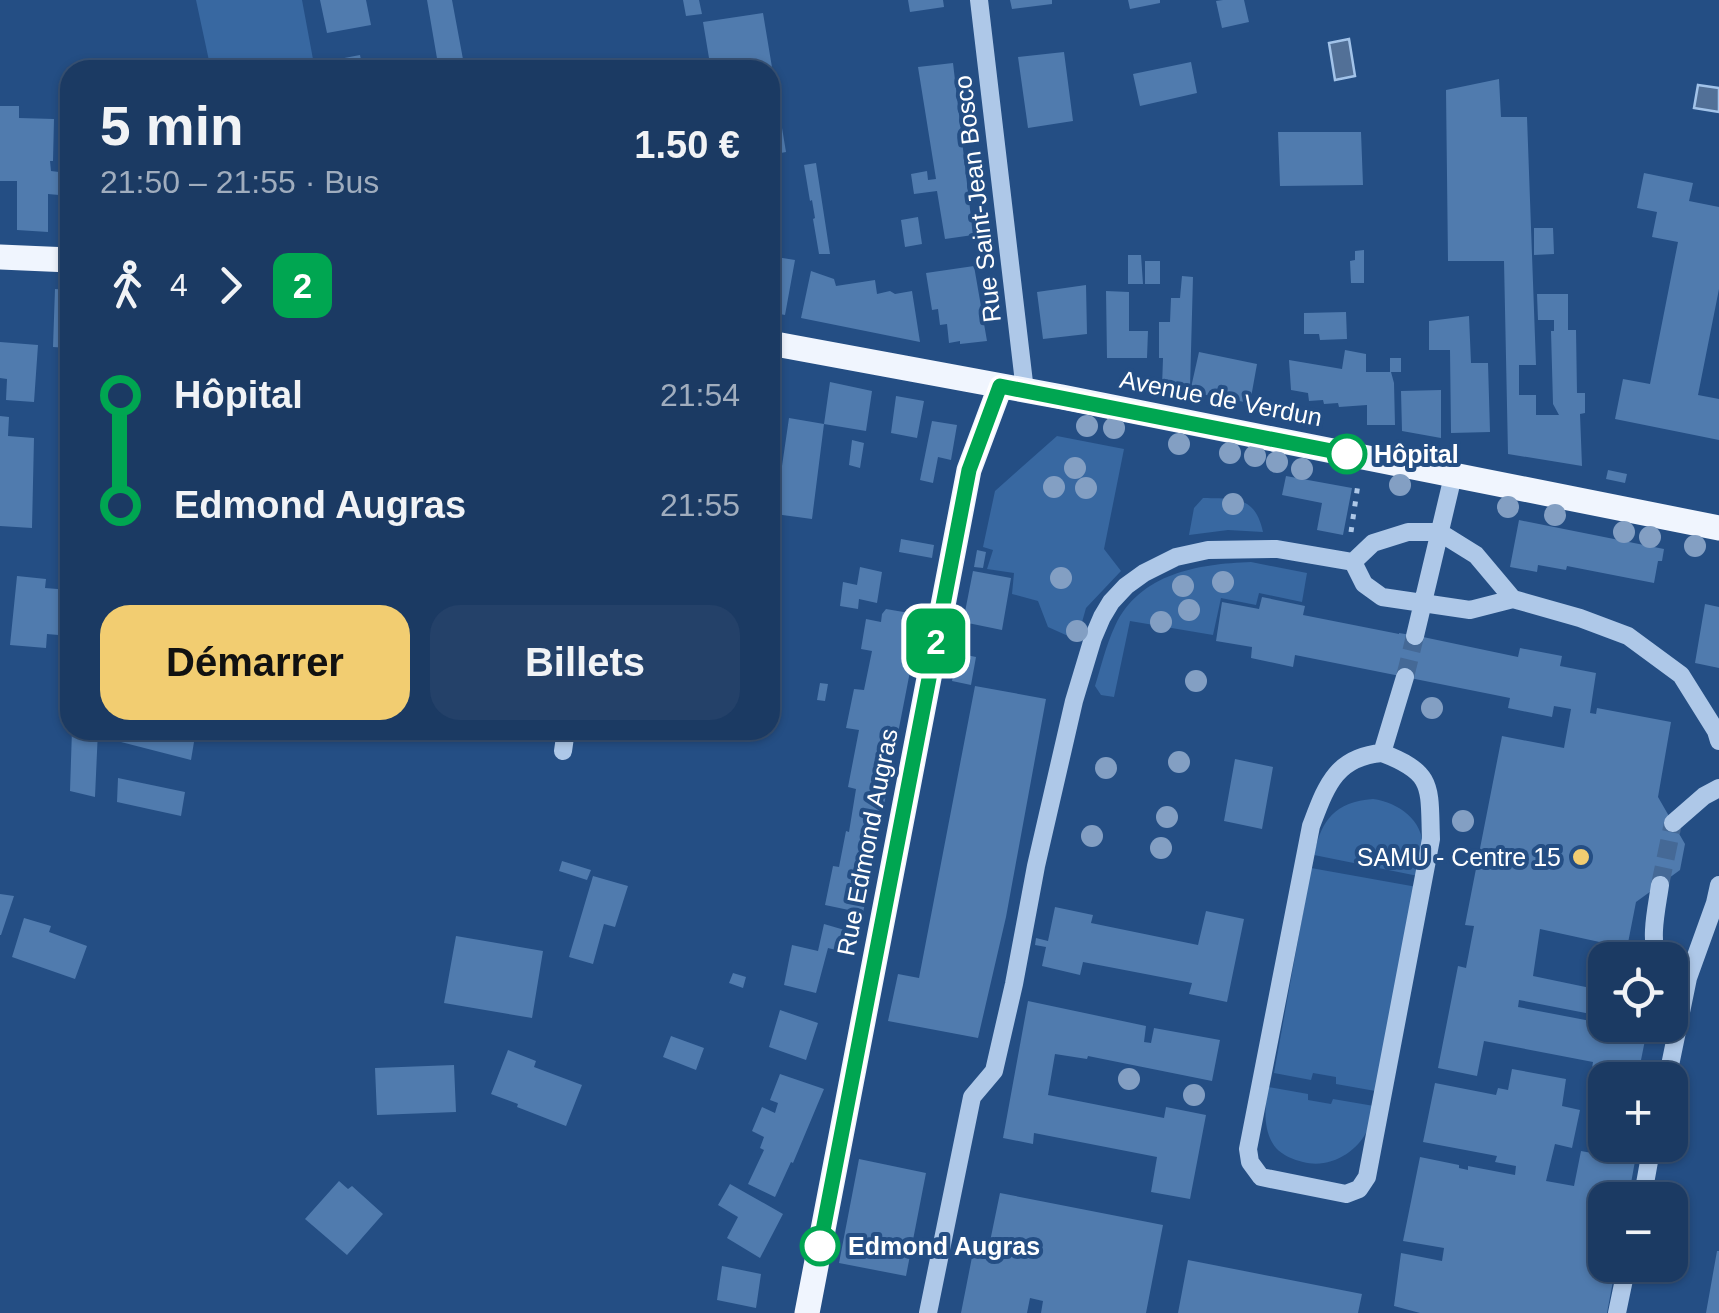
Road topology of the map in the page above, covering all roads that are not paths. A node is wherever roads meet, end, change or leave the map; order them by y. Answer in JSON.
{"nodes":[{"id":1,"x":979,"y":0,"type":"edge"},
{"id":2,"x":0,"y":258,"type":"edge"},
{"id":3,"x":60,"y":260,"type":"edge"},
{"id":4,"x":780,"y":345,"type":"edge"},
{"id":5,"x":1012,"y":389,"type":"junction"},
{"id":6,"x":1453,"y":476,"type":"junction"},
{"id":7,"x":1719,"y":528,"type":"edge"},
{"id":8,"x":1439,"y":532,"type":"junction"},
{"id":9,"x":1353,"y":562,"type":"junction"},
{"id":10,"x":1513,"y":598,"type":"junction"},
{"id":11,"x":1422,"y":604,"type":"junction"},
{"id":12,"x":1415,"y":636,"type":"tunnel mouth"},
{"id":13,"x":1405,"y":677,"type":"tunnel mouth"},
{"id":14,"x":565,"y":740,"type":"edge"},
{"id":15,"x":1719,"y":741,"type":"edge"},
{"id":16,"x":564,"y":751,"type":"dead end"},
{"id":17,"x":1382,"y":754,"type":"junction"},
{"id":18,"x":1719,"y":788,"type":"edge"},
{"id":19,"x":1672,"y":822,"type":"tunnel mouth"},
{"id":20,"x":1660,"y":885,"type":"tunnel mouth"},
{"id":21,"x":1719,"y":885,"type":"edge"},
{"id":22,"x":1655,"y":942,"type":"edge"},
{"id":23,"x":1688,"y":978,"type":"edge"},
{"id":24,"x":1623,"y":1282,"type":"edge"},
{"id":25,"x":807,"y":1313,"type":"edge"},
{"id":26,"x":928,"y":1313,"type":"edge"},
{"id":27,"x":1617,"y":1313,"type":"edge"}],
"edges":[{"from":1,"to":5,"type":"street","name":"Rue Saint-Jean Bosco"},
{"from":2,"to":3,"type":"main road"},
{"from":4,"to":5,"type":"main road","name":"Avenue de Verdun"},
{"from":5,"to":6,"type":"main road","name":"Avenue de Verdun"},
{"from":5,"to":25,"type":"main road","name":"Rue Edmond Augras"},
{"from":6,"to":7,"type":"main road","name":"Avenue de Verdun"},
{"from":6,"to":8,"type":"street"},
{"from":8,"to":9,"type":"street"},
{"from":8,"to":10,"type":"street"},
{"from":8,"to":11,"type":"street"},
{"from":9,"to":11,"type":"street"},
{"from":9,"to":26,"type":"street"},
{"from":10,"to":11,"type":"street"},
{"from":10,"to":15,"type":"street"},
{"from":11,"to":12,"type":"street"},
{"from":13,"to":17,"type":"street"},
{"from":14,"to":16,"type":"street"},
{"from":17,"to":17,"type":"street"},
{"from":18,"to":19,"type":"street"},
{"from":20,"to":22,"type":"street"},
{"from":21,"to":23,"type":"street"},
{"from":24,"to":27,"type":"street"}]}
